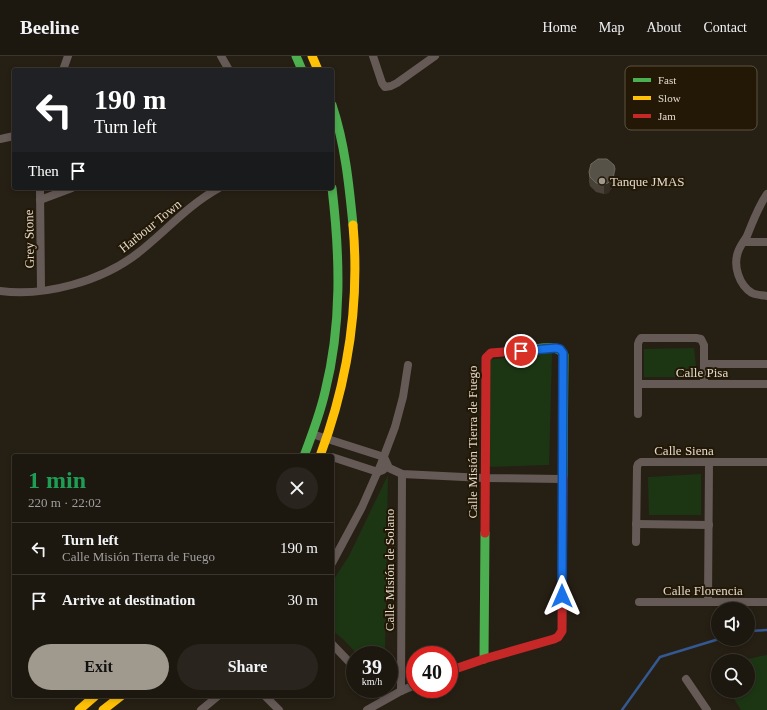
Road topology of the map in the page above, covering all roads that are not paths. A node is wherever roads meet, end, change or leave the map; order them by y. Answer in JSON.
{"nodes":[{"id":1,"x":68,"y":56,"type":"edge"},
{"id":2,"x":220,"y":56,"type":"edge"},
{"id":3,"x":296,"y":56,"type":"edge"},
{"id":4,"x":312,"y":56,"type":"edge"},
{"id":5,"x":373,"y":56,"type":"edge"},
{"id":6,"x":435,"y":56,"type":"edge"},
{"id":7,"x":64,"y":68,"type":"edge"},
{"id":8,"x":228,"y":68,"type":"edge"},
{"id":9,"x":301,"y":68,"type":"edge"},
{"id":10,"x":317,"y":68,"type":"edge"},
{"id":11,"x":334,"y":112,"type":"edge"},
{"id":12,"x":12,"y":136,"type":"edge"},
{"id":13,"x":0,"y":139,"type":"edge"},
{"id":14,"x":40,"y":190,"type":"edge"},
{"id":15,"x":67,"y":190,"type":"edge"},
{"id":16,"x":216,"y":190,"type":"edge"},
{"id":17,"x":332,"y":190,"type":"edge"},
{"id":18,"x":767,"y":194,"type":"edge"},
{"id":19,"x":40,"y":200,"type":"junction"},
{"id":20,"x":334,"y":204,"type":"junction"},
{"id":21,"x":354,"y":233,"type":"junction"},
{"id":22,"x":744,"y":242,"type":"junction"},
{"id":23,"x":767,"y":242,"type":"edge"},
{"id":24,"x":41,"y":290,"type":"junction"},
{"id":25,"x":0,"y":291,"type":"edge"},
{"id":26,"x":767,"y":296,"type":"edge"},
{"id":27,"x":704,"y":364,"type":"junction"},
{"id":28,"x":767,"y":364,"type":"edge"},
{"id":29,"x":408,"y":366,"type":"dead end"},
{"id":30,"x":638,"y":384,"type":"junction"},
{"id":31,"x":704,"y":384,"type":"junction"},
{"id":32,"x":767,"y":384,"type":"edge"},
{"id":33,"x":638,"y":414,"type":"dead end"},
{"id":34,"x":312,"y":434,"type":"junction"},
{"id":35,"x":327,"y":439,"type":"junction"},
{"id":36,"x":305,"y":453,"type":"edge"},
{"id":37,"x":323,"y":454,"type":"edge"},
{"id":38,"x":384,"y":457,"type":"junction"},
{"id":39,"x":334,"y":458,"type":"edge"},
{"id":40,"x":709,"y":462,"type":"junction"},
{"id":41,"x":767,"y":462,"type":"edge"},
{"id":42,"x":389,"y":468,"type":"junction"},
{"id":43,"x":378,"y":472,"type":"junction"},
{"id":44,"x":402,"y":474,"type":"junction"},
{"id":45,"x":484,"y":478,"type":"junction"},
{"id":46,"x":562,"y":479,"type":"junction"},
{"id":47,"x":636,"y":524,"type":"junction"},
{"id":48,"x":709,"y":525,"type":"junction"},
{"id":49,"x":636,"y":542,"type":"dead end"},
{"id":50,"x":334,"y":559,"type":"edge"},
{"id":51,"x":639,"y":602,"type":"dead end"},
{"id":52,"x":708,"y":602,"type":"junction"},
{"id":53,"x":767,"y":602,"type":"edge"},
{"id":54,"x":334,"y":646,"type":"edge"},
{"id":55,"x":346,"y":659,"type":"edge"},
{"id":56,"x":484,"y":659,"type":"junction"},
{"id":57,"x":458,"y":668,"type":"edge"},
{"id":58,"x":686,"y":679,"type":"dead end"},
{"id":59,"x":406,"y":689,"type":"edge"},
{"id":60,"x":401,"y":691,"type":"junction"},
{"id":61,"x":93,"y":698,"type":"edge"},
{"id":62,"x":118,"y":698,"type":"edge"},
{"id":63,"x":216,"y":698,"type":"edge"},
{"id":64,"x":267,"y":698,"type":"edge"},
{"id":65,"x":386,"y":700,"type":"joint"},
{"id":66,"x":79,"y":710,"type":"edge"},
{"id":67,"x":103,"y":710,"type":"edge"},
{"id":68,"x":201,"y":710,"type":"edge"},
{"id":69,"x":279,"y":710,"type":"edge"},
{"id":70,"x":367,"y":710,"type":"edge"},
{"id":71,"x":706,"y":710,"type":"edge"}],
"edges":[{"from":1,"to":7,"type":"street"},
{"from":2,"to":8,"type":"street"},
{"from":3,"to":9,"type":"street"},
{"from":4,"to":10,"type":"street"},
{"from":5,"to":6,"type":"street"},
{"from":11,"to":21,"type":"street"},
{"from":12,"to":13,"type":"street"},
{"from":14,"to":19,"type":"street","name":"Grey Stone"},
{"from":15,"to":19,"type":"street"},
{"from":16,"to":24,"type":"street","name":"Harbour Town"},
{"from":17,"to":20,"type":"street"},
{"from":18,"to":22,"type":"street"},
{"from":19,"to":24,"type":"street","name":"Grey Stone"},
{"from":20,"to":21,"type":"street"},
{"from":20,"to":34,"type":"street"},
{"from":21,"to":35,"type":"street"},
{"from":22,"to":23,"type":"street"},
{"from":22,"to":26,"type":"street"},
{"from":24,"to":25,"type":"street","name":"Harbour Town"},
{"from":27,"to":28,"type":"street","name":"Calle Pisa"},
{"from":27,"to":30,"type":"street"},
{"from":27,"to":31,"type":"street"},
{"from":29,"to":38,"type":"street"},
{"from":30,"to":31,"type":"street","name":"Calle Pisa"},
{"from":30,"to":33,"type":"street"},
{"from":31,"to":32,"type":"street","name":"Calle Pisa"},
{"from":34,"to":35,"type":"street"},
{"from":34,"to":36,"type":"street"},
{"from":35,"to":37,"type":"street"},
{"from":35,"to":38,"type":"street"},
{"from":38,"to":42,"type":"street"},
{"from":38,"to":43,"type":"street"},
{"from":39,"to":43,"type":"street"},
{"from":40,"to":41,"type":"street","name":"Calle Siena"},
{"from":40,"to":47,"type":"street","name":"Calle Siena"},
{"from":40,"to":48,"type":"street"},
{"from":42,"to":43,"type":"street"},
{"from":42,"to":44,"type":"street"},
{"from":43,"to":50,"type":"street"},
{"from":44,"to":45,"type":"street"},
{"from":44,"to":60,"type":"street","name":"Calle Misión de Solano"},
{"from":45,"to":46,"type":"street"},
{"from":45,"to":46,"type":"street","name":"Calle Misión Tierra de Fuego"},
{"from":45,"to":56,"type":"street","name":"Calle Misión Tierra de Fuego"},
{"from":46,"to":56,"type":"street","name":"Calle Misión Tierra de Fuego"},
{"from":47,"to":48,"type":"street"},
{"from":47,"to":49,"type":"street","name":"Calle Siena"},
{"from":48,"to":52,"type":"street"},
{"from":51,"to":52,"type":"street","name":"Calle Florencia"},
{"from":52,"to":53,"type":"street","name":"Calle Florencia"},
{"from":54,"to":55,"type":"street"},
{"from":56,"to":57,"type":"street","name":"Calle Misión Tierra de Fuego"},
{"from":58,"to":71,"type":"street"},
{"from":59,"to":60,"type":"street"},
{"from":60,"to":65,"type":"street"},
{"from":61,"to":66,"type":"street"},
{"from":62,"to":67,"type":"street"},
{"from":63,"to":68,"type":"street"},
{"from":64,"to":69,"type":"street"},
{"from":65,"to":70,"type":"street"}]}
